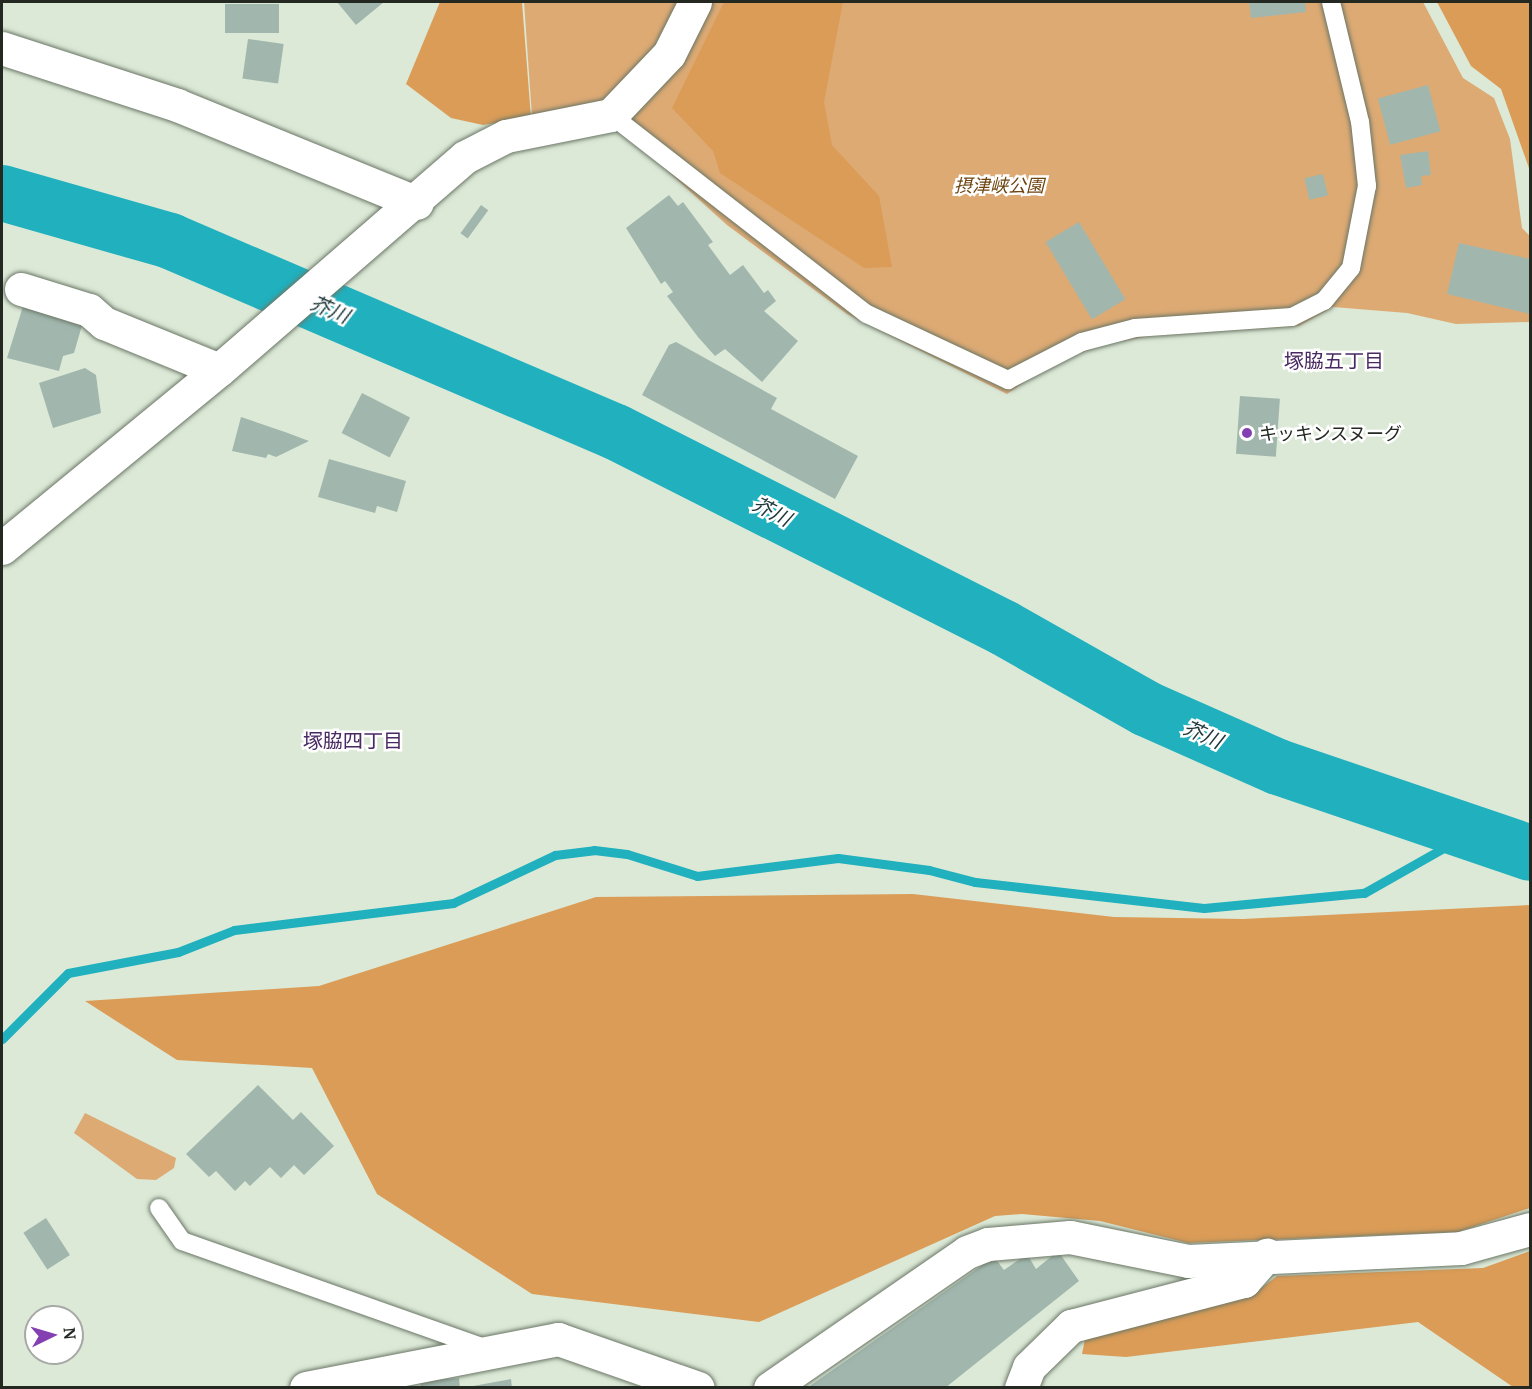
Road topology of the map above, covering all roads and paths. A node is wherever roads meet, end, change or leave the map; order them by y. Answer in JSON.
{"nodes":[{"id":1,"x":695,"y":2,"type":"edge"},
{"id":2,"x":1331,"y":2,"type":"edge"},
{"id":3,"x":2,"y":48,"type":"edge"},
{"id":4,"x":611,"y":116,"type":"junction"},
{"id":5,"x":362,"y":181,"type":"junction"},
{"id":6,"x":417,"y":203,"type":"junction"},
{"id":7,"x":379,"y":232,"type":"junction"},
{"id":8,"x":21,"y":289,"type":"dead end"},
{"id":9,"x":223,"y":366,"type":"junction"},
{"id":10,"x":2,"y":548,"type":"edge"},
{"id":11,"x":159,"y":1208,"type":"dead end"},
{"id":12,"x":1530,"y":1229,"type":"edge"},
{"id":13,"x":1267,"y":1256,"type":"junction"},
{"id":14,"x":493,"y":1351,"type":"junction"},
{"id":15,"x":405,"y":1378,"type":"edge"},
{"id":16,"x":306,"y":1388,"type":"edge"},
{"id":17,"x":698,"y":1388,"type":"edge"},
{"id":18,"x":771,"y":1388,"type":"edge"},
{"id":19,"x":1021,"y":1388,"type":"edge"}],
"edges":[{"from":1,"to":4,"type":"street"},
{"from":2,"to":4,"type":"lane"},
{"from":3,"to":5,"type":"street"},
{"from":4,"to":6,"type":"street"},
{"from":5,"to":6,"type":"street"},
{"from":5,"to":7,"type":"street"},
{"from":6,"to":7,"type":"street"},
{"from":7,"to":9,"type":"street"},
{"from":8,"to":9,"type":"street"},
{"from":9,"to":10,"type":"street"},
{"from":11,"to":14,"type":"lane"},
{"from":12,"to":13,"type":"street"},
{"from":13,"to":18,"type":"street"},
{"from":13,"to":19,"type":"street"},
{"from":14,"to":15,"type":"street"},
{"from":14,"to":17,"type":"street"},
{"from":15,"to":16,"type":"street"}]}
